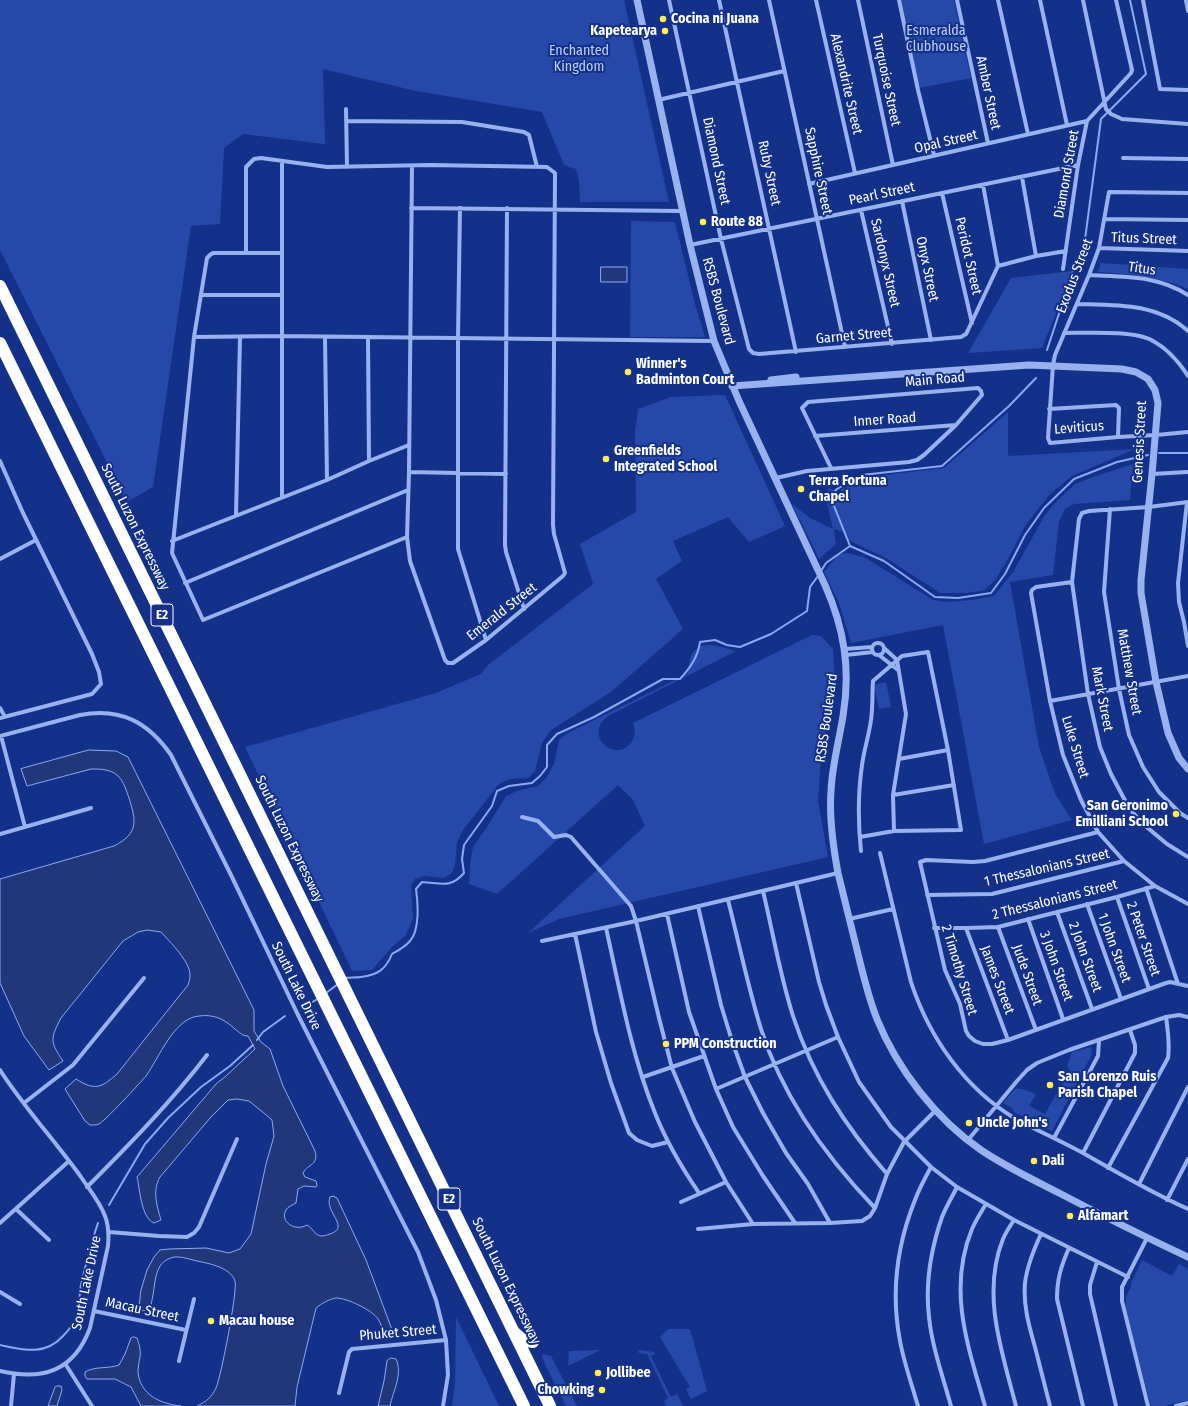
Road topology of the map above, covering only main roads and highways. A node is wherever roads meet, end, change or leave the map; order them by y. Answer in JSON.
{"nodes":[{"id":1,"x":0,"y":286,"type":"edge"},
{"id":2,"x":0,"y":343,"type":"edge"},
{"id":3,"x":514,"y":1332,"type":"junction"},
{"id":4,"x":533,"y":1342,"type":"dead end"},
{"id":5,"x":524,"y":1406,"type":"edge"},
{"id":6,"x":550,"y":1406,"type":"edge"}],
"edges":[{"from":1,"to":3,"type":"highway","name":"South Luzon Expressway","number":"E2"},
{"from":2,"to":5,"type":"highway","number":"E2"},
{"from":3,"to":4,"type":"highway"},
{"from":3,"to":6,"type":"highway","name":"South Luzon Expressway","number":"E2"}]}
